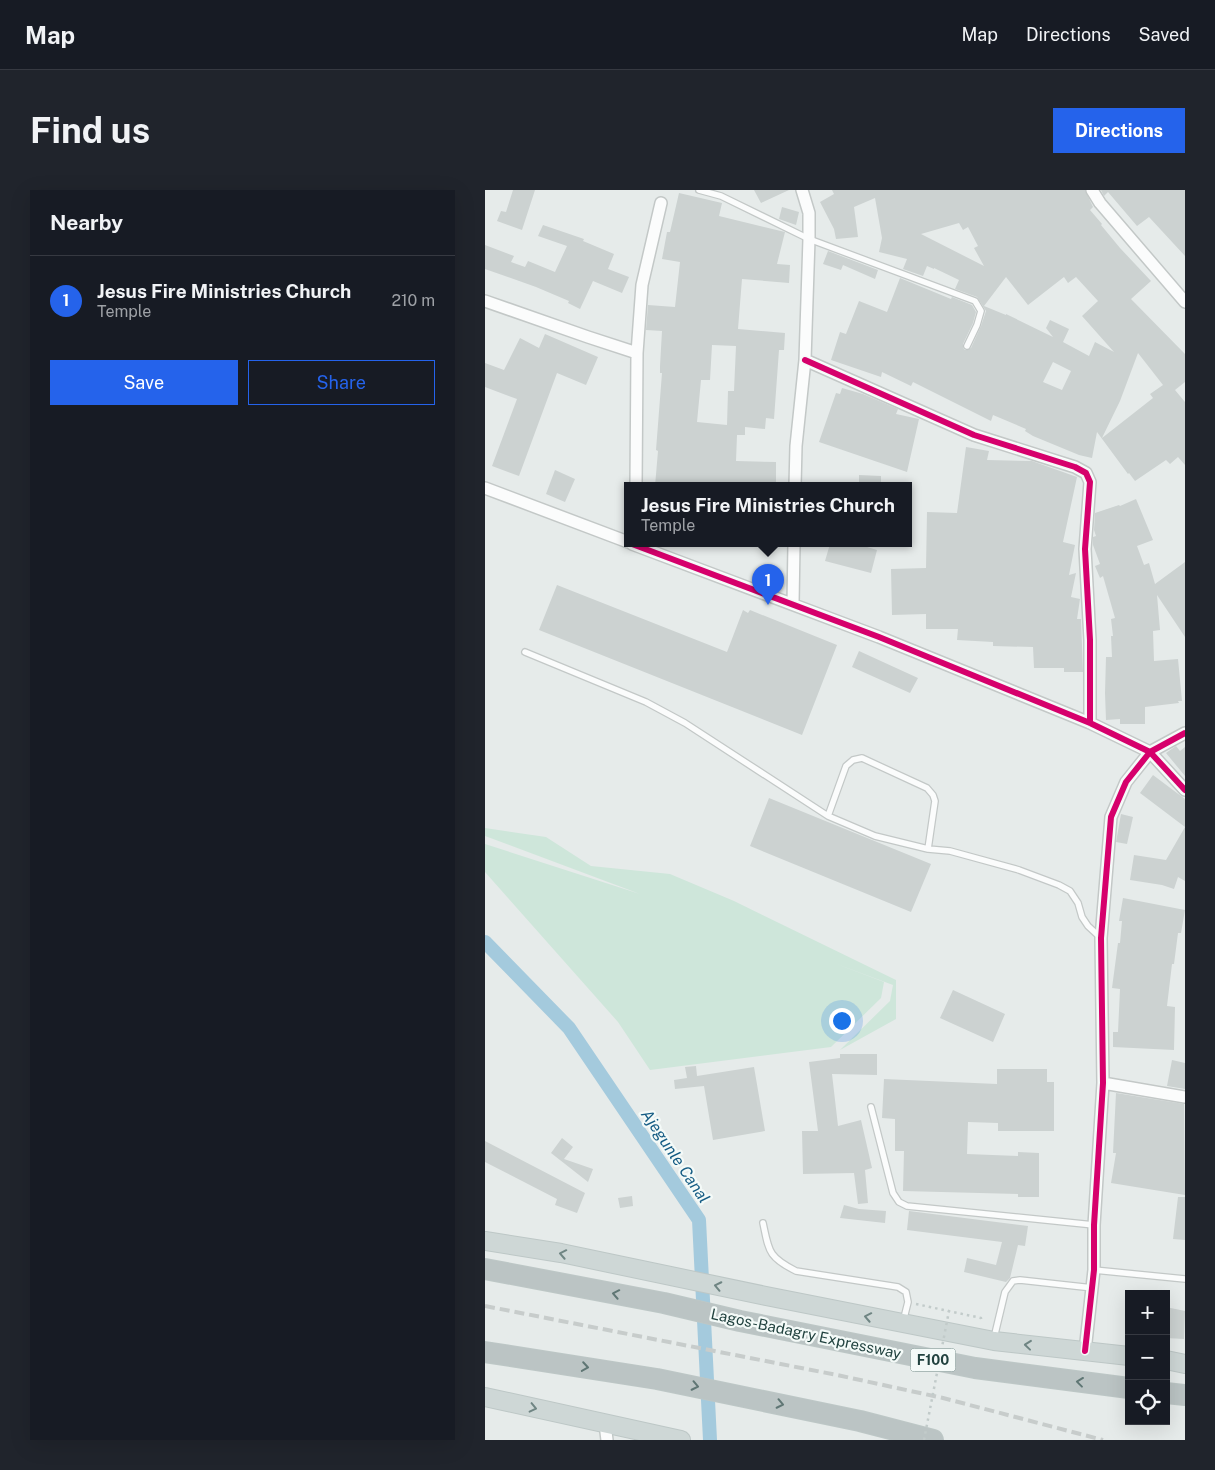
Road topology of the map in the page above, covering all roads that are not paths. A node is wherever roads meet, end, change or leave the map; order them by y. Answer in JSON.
{"nodes":[{"id":1,"x":699,"y":190,"type":"edge"},
{"id":2,"x":802,"y":190,"type":"edge"},
{"id":3,"x":1092,"y":190,"type":"edge"},
{"id":4,"x":661,"y":203,"type":"dead end"},
{"id":5,"x":809,"y":239,"type":"junction"},
{"id":6,"x":485,"y":301,"type":"edge"},
{"id":7,"x":1185,"y":302,"type":"edge"},
{"id":8,"x":967,"y":346,"type":"dead end"},
{"id":9,"x":637,"y":353,"type":"junction"},
{"id":10,"x":805,"y":360,"type":"junction"},
{"id":11,"x":636,"y":482,"type":"edge"},
{"id":12,"x":795,"y":482,"type":"edge"},
{"id":13,"x":485,"y":488,"type":"edge"},
{"id":14,"x":624,"y":541,"type":"edge"},
{"id":15,"x":640,"y":547,"type":"edge"},
{"id":16,"x":794,"y":547,"type":"edge"},
{"id":17,"x":793,"y":604,"type":"junction"},
{"id":18,"x":525,"y":652,"type":"dead end"},
{"id":19,"x":1090,"y":723,"type":"junction"},
{"id":20,"x":1185,"y":733,"type":"edge"},
{"id":21,"x":1150,"y":752,"type":"junction"},
{"id":22,"x":1185,"y":790,"type":"edge"},
{"id":23,"x":829,"y":816,"type":"junction"},
{"id":24,"x":928,"y":850,"type":"junction"},
{"id":25,"x":1101,"y":938,"type":"junction"},
{"id":26,"x":1103,"y":1083,"type":"junction"},
{"id":27,"x":1185,"y":1097,"type":"edge"},
{"id":28,"x":871,"y":1107,"type":"dead end"},
{"id":29,"x":763,"y":1223,"type":"dead end"},
{"id":30,"x":1094,"y":1224,"type":"junction"},
{"id":31,"x":485,"y":1241,"type":"edge"},
{"id":32,"x":485,"y":1270,"type":"edge"},
{"id":33,"x":1094,"y":1270,"type":"junction"},
{"id":34,"x":1185,"y":1279,"type":"edge"},
{"id":35,"x":1093,"y":1288,"type":"junction"},
{"id":36,"x":903,"y":1324,"type":"junction"},
{"id":37,"x":989,"y":1340,"type":"junction"},
{"id":38,"x":1085,"y":1351,"type":"junction"},
{"id":39,"x":485,"y":1352,"type":"edge"},
{"id":40,"x":1125,"y":1356,"type":"edge"},
{"id":41,"x":1170,"y":1361,"type":"edge"},
{"id":42,"x":1185,"y":1364,"type":"edge"},
{"id":43,"x":1125,"y":1387,"type":"edge"},
{"id":44,"x":1170,"y":1394,"type":"edge"},
{"id":45,"x":1185,"y":1396,"type":"edge"},
{"id":46,"x":485,"y":1397,"type":"edge"},
{"id":47,"x":606,"y":1432,"type":"edge"},
{"id":48,"x":681,"y":1440,"type":"edge"},
{"id":49,"x":933,"y":1440,"type":"edge"}],
"edges":[{"from":1,"to":5,"type":"lane"},
{"from":2,"to":5,"type":"street"},
{"from":3,"to":7,"type":"street"},
{"from":4,"to":9,"type":"street"},
{"from":5,"to":8,"type":"lane"},
{"from":5,"to":10,"type":"street"},
{"from":6,"to":9,"type":"street"},
{"from":9,"to":11,"type":"street"},
{"from":10,"to":12,"type":"street"},
{"from":10,"to":19,"type":"street"},
{"from":13,"to":14,"type":"street"},
{"from":15,"to":17,"type":"street"},
{"from":16,"to":17,"type":"street"},
{"from":17,"to":19,"type":"street"},
{"from":18,"to":23,"type":"lane"},
{"from":19,"to":21,"type":"street"},
{"from":20,"to":21,"type":"street"},
{"from":21,"to":22,"type":"street"},
{"from":21,"to":25,"type":"street"},
{"from":23,"to":24,"type":"lane"},
{"from":23,"to":24,"type":"lane"},
{"from":24,"to":25,"type":"lane"},
{"from":25,"to":26,"type":"street"},
{"from":26,"to":27,"type":"street"},
{"from":26,"to":30,"type":"street"},
{"from":28,"to":30,"type":"lane"},
{"from":29,"to":36,"type":"lane"},
{"from":30,"to":33,"type":"street"},
{"from":36,"to":31,"type":"main road","name":"Lagos-Badagry Expressway","one_way":true},
{"from":43,"to":32,"type":"highway","name":"Lagos-Badagry Expressway","number":"F100","one_way":true},
{"from":33,"to":34,"type":"lane"},
{"from":33,"to":35,"type":"street"},
{"from":35,"to":37,"type":"lane"},
{"from":35,"to":38,"type":"street"},
{"from":36,"to":37,"type":"main road","name":"Lagos-Badagry Expressway"},
{"from":38,"to":37,"type":"main road","name":"Lagos-Badagry Expressway","one_way":true},
{"from":38,"to":40,"type":"main road","name":"Lagos-Badagry Expressway"},
{"from":39,"to":49,"type":"highway","one_way":true},
{"from":41,"to":42,"type":"main road"},
{"from":44,"to":45,"type":"highway"},
{"from":46,"to":47,"type":"main road","one_way":true},
{"from":47,"to":48,"type":"main road"}]}
